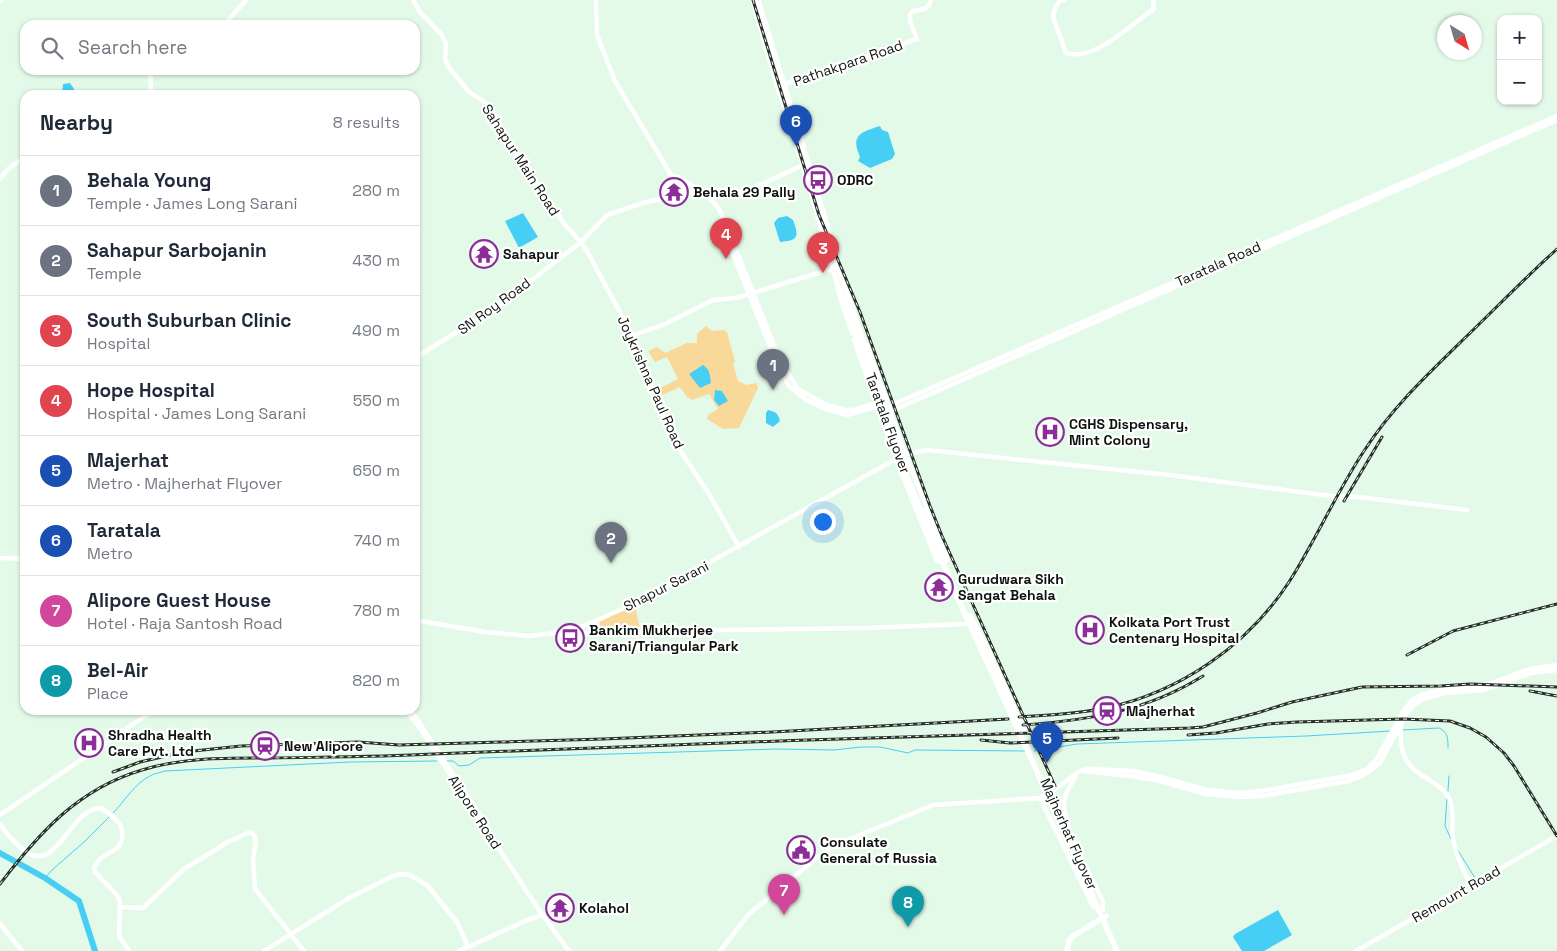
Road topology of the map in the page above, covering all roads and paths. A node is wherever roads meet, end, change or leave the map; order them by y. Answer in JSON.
{"nodes":[{"id":1,"x":246,"y":0,"type":"edge"},
{"id":2,"x":413,"y":0,"type":"edge"},
{"id":3,"x":596,"y":0,"type":"edge"},
{"id":4,"x":753,"y":0,"type":"edge"},
{"id":5,"x":758,"y":0,"type":"edge"},
{"id":6,"x":931,"y":0,"type":"edge"},
{"id":7,"x":1062,"y":0,"type":"edge"},
{"id":8,"x":1152,"y":0,"type":"edge"},
{"id":9,"x":228,"y":20,"type":"edge"},
{"id":10,"x":150,"y":75,"type":"edge"},
{"id":11,"x":784,"y":84,"type":"junction"},
{"id":12,"x":151,"y":90,"type":"edge"},
{"id":13,"x":1557,"y":116,"type":"edge"},
{"id":14,"x":1557,"y":120,"type":"edge"},
{"id":15,"x":20,"y":161,"type":"edge"},
{"id":16,"x":803,"y":165,"type":"junction"},
{"id":17,"x":672,"y":174,"type":"junction"},
{"id":18,"x":0,"y":179,"type":"edge"},
{"id":19,"x":692,"y":193,"type":"junction"},
{"id":20,"x":703,"y":193,"type":"junction"},
{"id":21,"x":1311,"y":225,"type":"junction"},
{"id":22,"x":581,"y":242,"type":"junction"},
{"id":23,"x":836,"y":268,"type":"junction"},
{"id":24,"x":840,"y":282,"type":"junction"},
{"id":25,"x":750,"y":292,"type":"junction"},
{"id":26,"x":631,"y":336,"type":"junction"},
{"id":27,"x":420,"y":355,"type":"edge"},
{"id":28,"x":888,"y":405,"type":"junction"},
{"id":29,"x":878,"y":409,"type":"junction"},
{"id":30,"x":905,"y":454,"type":"junction"},
{"id":31,"x":896,"y":459,"type":"junction"},
{"id":32,"x":1467,"y":510,"type":"dead end"},
{"id":33,"x":937,"y":545,"type":"junction"},
{"id":34,"x":738,"y":547,"type":"junction"},
{"id":35,"x":0,"y":558,"type":"edge"},
{"id":36,"x":20,"y":559,"type":"edge"},
{"id":37,"x":944,"y":562,"type":"junction"},
{"id":38,"x":420,"y":621,"type":"edge"},
{"id":39,"x":971,"y":622,"type":"junction"},
{"id":40,"x":559,"y":633,"type":"junction"},
{"id":41,"x":1557,"y":665,"type":"edge"},
{"id":42,"x":1557,"y":670,"type":"edge"},
{"id":43,"x":147,"y":715,"type":"edge"},
{"id":44,"x":410,"y":715,"type":"edge"},
{"id":45,"x":415,"y":715,"type":"edge"},
{"id":46,"x":1401,"y":722,"type":"junction"},
{"id":47,"x":1093,"y":771,"type":"junction"},
{"id":48,"x":1079,"y":772,"type":"junction"},
{"id":49,"x":1040,"y":798,"type":"junction"},
{"id":50,"x":0,"y":814,"type":"edge"},
{"id":51,"x":0,"y":824,"type":"edge"},
{"id":52,"x":1557,"y":836,"type":"edge"},
{"id":53,"x":1471,"y":885,"type":"junction"},
{"id":54,"x":120,"y":907,"type":"junction"},
{"id":55,"x":542,"y":913,"type":"junction"},
{"id":56,"x":1103,"y":914,"type":"junction"},
{"id":57,"x":0,"y":924,"type":"edge"},
{"id":58,"x":291,"y":935,"type":"junction"},
{"id":59,"x":468,"y":947,"type":"junction"},
{"id":60,"x":22,"y":951,"type":"edge"},
{"id":61,"x":130,"y":951,"type":"edge"},
{"id":62,"x":264,"y":951,"type":"edge"},
{"id":63,"x":304,"y":951,"type":"edge"},
{"id":64,"x":459,"y":951,"type":"edge"},
{"id":65,"x":569,"y":951,"type":"edge"},
{"id":66,"x":720,"y":951,"type":"edge"},
{"id":67,"x":1067,"y":951,"type":"edge"},
{"id":68,"x":1119,"y":951,"type":"edge"},
{"id":69,"x":1356,"y":951,"type":"edge"}],
"edges":[{"from":1,"to":9,"type":"street"},
{"from":2,"to":22,"type":"street","name":"Sahapur Main Road"},
{"from":3,"to":17,"type":"street"},
{"from":4,"to":16,"type":"highway"},
{"from":5,"to":11,"type":"highway"},
{"from":6,"to":11,"type":"street","name":"Pathakpara Road"},
{"from":7,"to":8,"type":"street"},
{"from":10,"to":12,"type":"street"},
{"from":11,"to":23,"type":"highway"},
{"from":13,"to":21,"type":"street"},
{"from":14,"to":21,"type":"street"},
{"from":15,"to":18,"type":"street"},
{"from":16,"to":20,"type":"street","name":"SN Roy Road"},
{"from":16,"to":23,"type":"highway"},
{"from":17,"to":19,"type":"street"},
{"from":17,"to":20,"type":"street"},
{"from":19,"to":20,"type":"street","name":"SN Roy Road"},
{"from":19,"to":22,"type":"street","name":"SN Roy Road"},
{"from":20,"to":25,"type":"street"},
{"from":21,"to":28,"type":"street"},
{"from":22,"to":26,"type":"street","name":"Joykrishna Paul Road"},
{"from":22,"to":27,"type":"street","name":"SN Roy Road"},
{"from":23,"to":24,"type":"highway"},
{"from":23,"to":25,"type":"street"},
{"from":24,"to":28,"type":"street"},
{"from":24,"to":29,"type":"street"},
{"from":24,"to":33,"type":"highway","name":"Taratala Flyover"},
{"from":24,"to":33,"type":"highway","name":"Taratala Flyover"},
{"from":25,"to":26,"type":"street"},
{"from":25,"to":29,"type":"street"},
{"from":26,"to":34,"type":"street","name":"Joykrishna Paul Road"},
{"from":28,"to":29,"type":"street"},
{"from":28,"to":29,"type":"street"},
{"from":28,"to":30,"type":"street"},
{"from":29,"to":31,"type":"street"},
{"from":30,"to":31,"type":"street","name":"Shapur Sarani"},
{"from":30,"to":32,"type":"street","name":"Shapur Sarani"},
{"from":30,"to":37,"type":"street"},
{"from":31,"to":34,"type":"street","name":"Shapur Sarani"},
{"from":31,"to":37,"type":"street"},
{"from":33,"to":37,"type":"highway","name":"Taratala Flyover"},
{"from":34,"to":40,"type":"street","name":"Shapur Sarani"},
{"from":35,"to":36,"type":"street"},
{"from":37,"to":39,"type":"highway","name":"Taratala Flyover"},
{"from":38,"to":40,"type":"street","name":"Shapur Sarani"},
{"from":39,"to":40,"type":"street"},
{"from":39,"to":56,"type":"highway","name":"Majherhat Flyover"},
{"from":41,"to":47,"type":"street"},
{"from":42,"to":46,"type":"street"},
{"from":43,"to":50,"type":"street"},
{"from":44,"to":55,"type":"street","name":"Alipore Road"},
{"from":45,"to":55,"type":"street","name":"Alipore Road"},
{"from":46,"to":47,"type":"street"},
{"from":46,"to":53,"type":"street"},
{"from":47,"to":48,"type":"street"},
{"from":48,"to":49,"type":"street"},
{"from":48,"to":56,"type":"street"},
{"from":49,"to":56,"type":"street"},
{"from":49,"to":66,"type":"street"},
{"from":51,"to":54,"type":"street"},
{"from":52,"to":53,"type":"street","name":"Remount Road"},
{"from":53,"to":69,"type":"street","name":"Remount Road"},
{"from":54,"to":58,"type":"street"},
{"from":54,"to":61,"type":"street"},
{"from":55,"to":59,"type":"street"},
{"from":55,"to":65,"type":"street","name":"Alipore Road"},
{"from":56,"to":67,"type":"highway"},
{"from":56,"to":68,"type":"highway","name":"Majherhat Flyover"},
{"from":57,"to":60,"type":"street"},
{"from":58,"to":59,"type":"street"},
{"from":58,"to":62,"type":"street"},
{"from":58,"to":63,"type":"street"},
{"from":59,"to":64,"type":"street"}]}
